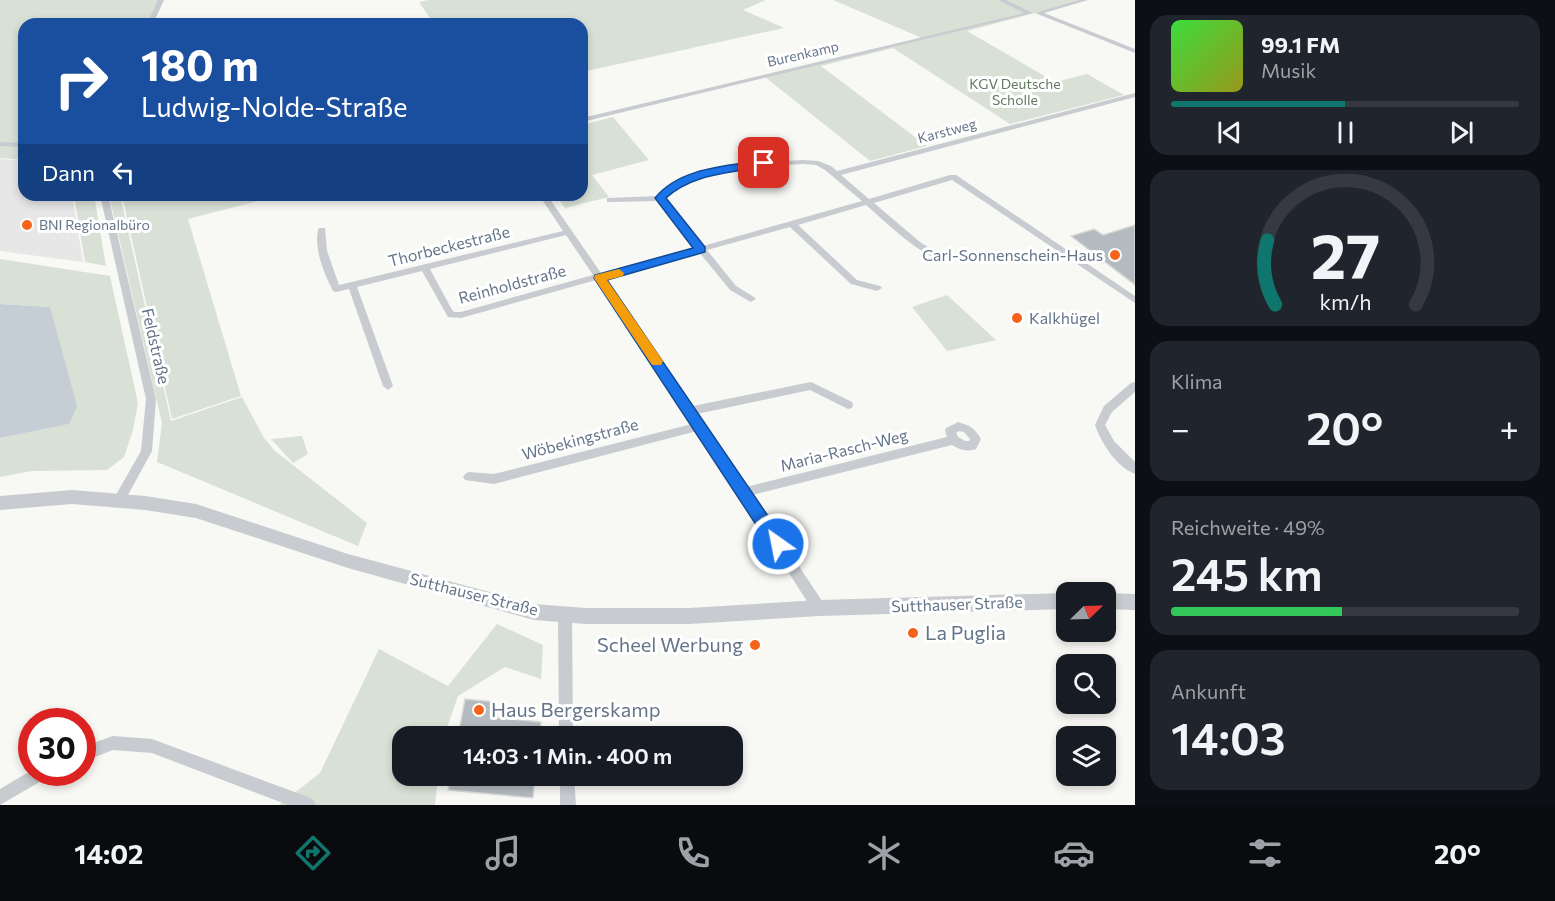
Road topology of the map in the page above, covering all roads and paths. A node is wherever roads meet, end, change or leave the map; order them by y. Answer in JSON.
{"nodes":[{"id":1,"x":161,"y":0,"type":"edge"},
{"id":2,"x":1001,"y":0,"type":"edge"},
{"id":3,"x":1085,"y":0,"type":"edge"},
{"id":4,"x":152,"y":18,"type":"edge"},
{"id":5,"x":1135,"y":51,"type":"edge"},
{"id":6,"x":1135,"y":95,"type":"edge"},
{"id":7,"x":588,"y":119,"type":"edge"},
{"id":8,"x":0,"y":144,"type":"edge"},
{"id":9,"x":18,"y":145,"type":"edge"},
{"id":10,"x":836,"y":174,"type":"junction"},
{"id":11,"x":660,"y":198,"type":"junction"},
{"id":12,"x":610,"y":200,"type":"dead end"},
{"id":13,"x":105,"y":201,"type":"edge"},
{"id":14,"x":547,"y":201,"type":"edge"},
{"id":15,"x":868,"y":201,"type":"junction"},
{"id":16,"x":792,"y":224,"type":"junction"},
{"id":17,"x":322,"y":230,"type":"dead end"},
{"id":18,"x":569,"y":232,"type":"junction"},
{"id":19,"x":701,"y":250,"type":"junction"},
{"id":20,"x":936,"y":256,"type":"dead end"},
{"id":21,"x":424,"y":267,"type":"junction"},
{"id":22,"x":600,"y":278,"type":"junction"},
{"id":23,"x":352,"y":285,"type":"junction"},
{"id":24,"x":877,"y":288,"type":"dead end"},
{"id":25,"x":751,"y":299,"type":"dead end"},
{"id":26,"x":1135,"y":300,"type":"edge"},
{"id":27,"x":388,"y":386,"type":"dead end"},
{"id":28,"x":1135,"y":386,"type":"edge"},
{"id":29,"x":848,"y":405,"type":"dead end"},
{"id":30,"x":690,"y":411,"type":"junction"},
{"id":31,"x":700,"y":426,"type":"junction"},
{"id":32,"x":952,"y":440,"type":"dead end"},
{"id":33,"x":1135,"y":469,"type":"edge"},
{"id":34,"x":469,"y":477,"type":"dead end"},
{"id":35,"x":744,"y":492,"type":"junction"},
{"id":36,"x":119,"y":500,"type":"junction"},
{"id":37,"x":0,"y":503,"type":"edge"},
{"id":38,"x":1056,"y":601,"type":"edge"},
{"id":39,"x":1116,"y":601,"type":"edge"},
{"id":40,"x":1135,"y":602,"type":"edge"},
{"id":41,"x":819,"y":608,"type":"junction"},
{"id":42,"x":565,"y":615,"type":"junction"},
{"id":43,"x":566,"y":726,"type":"edge"},
{"id":44,"x":96,"y":750,"type":"edge"},
{"id":45,"x":20,"y":786,"type":"edge"},
{"id":46,"x":568,"y":786,"type":"edge"},
{"id":47,"x":0,"y":798,"type":"edge"},
{"id":48,"x":308,"y":805,"type":"edge"},
{"id":49,"x":570,"y":805,"type":"edge"}],
"edges":[{"from":1,"to":4,"type":"street"},
{"from":2,"to":7,"type":"street","name":"Burenkamp"},
{"from":3,"to":5,"type":"street"},
{"from":6,"to":10,"type":"street","name":"Karstweg"},
{"from":8,"to":9,"type":"street"},
{"from":10,"to":11,"type":"street"},
{"from":10,"to":15,"type":"street"},
{"from":11,"to":12,"type":"street"},
{"from":11,"to":19,"type":"street"},
{"from":13,"to":36,"type":"street","name":"Feldstraße"},
{"from":14,"to":18,"type":"street"},
{"from":15,"to":16,"type":"street","name":"Reinholdstraße"},
{"from":15,"to":20,"type":"street"},
{"from":15,"to":26,"type":"street","name":"Reinholdstraße"},
{"from":16,"to":19,"type":"street","name":"Reinholdstraße"},
{"from":16,"to":24,"type":"street"},
{"from":17,"to":23,"type":"street","name":"Thorbeckestraße"},
{"from":18,"to":21,"type":"street","name":"Thorbeckestraße"},
{"from":18,"to":22,"type":"street"},
{"from":19,"to":22,"type":"street","name":"Reinholdstraße"},
{"from":19,"to":25,"type":"street"},
{"from":21,"to":22,"type":"street","name":"Reinholdstraße"},
{"from":21,"to":23,"type":"street","name":"Thorbeckestraße"},
{"from":22,"to":30,"type":"street"},
{"from":23,"to":27,"type":"street"},
{"from":28,"to":33,"type":"street"},
{"from":29,"to":30,"type":"street"},
{"from":30,"to":31,"type":"street"},
{"from":31,"to":34,"type":"street","name":"Wöbekingstraße"},
{"from":31,"to":35,"type":"street"},
{"from":32,"to":35,"type":"street","name":"Maria-Rasch-Weg"},
{"from":35,"to":41,"type":"street"},
{"from":36,"to":37,"type":"street","name":"Sutthauser Straße"},
{"from":36,"to":42,"type":"street","name":"Sutthauser Straße"},
{"from":38,"to":41,"type":"street","name":"Sutthauser Straße"},
{"from":39,"to":40,"type":"street"},
{"from":41,"to":42,"type":"street","name":"Sutthauser Straße"},
{"from":42,"to":43,"type":"street"},
{"from":44,"to":48,"type":"street"},
{"from":45,"to":47,"type":"street"},
{"from":46,"to":49,"type":"street"}]}
